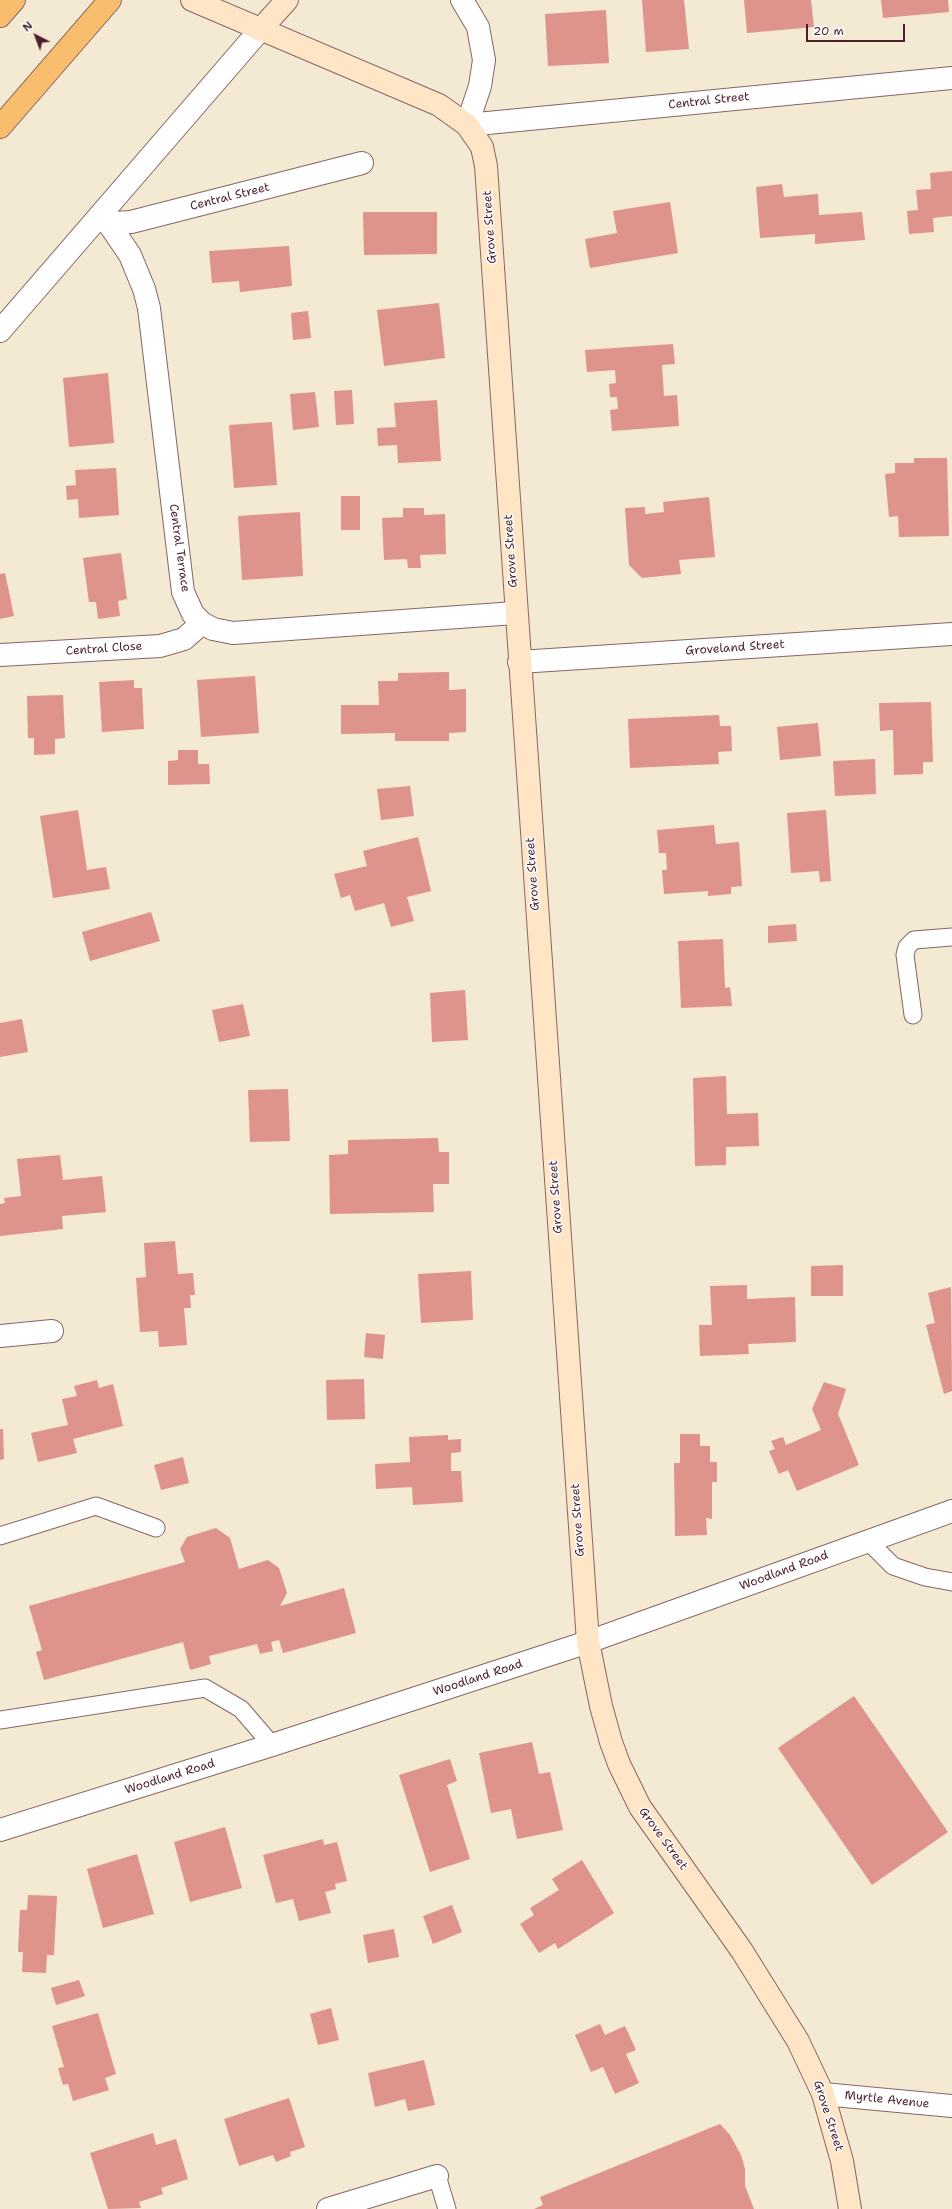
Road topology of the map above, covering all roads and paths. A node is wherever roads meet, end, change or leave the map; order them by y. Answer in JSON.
{"nodes":[{"id":1,"x":14,"y":0,"type":"edge"},
{"id":2,"x":110,"y":0,"type":"edge"},
{"id":3,"x":286,"y":0,"type":"edge"},
{"id":4,"x":462,"y":0,"type":"edge"},
{"id":5,"x":198,"y":3,"type":"edge"},
{"id":6,"x":0,"y":16,"type":"edge"},
{"id":7,"x":260,"y":30,"type":"junction"},
{"id":8,"x":952,"y":78,"type":"edge"},
{"id":9,"x":467,"y":125,"type":"junction"},
{"id":10,"x":0,"y":127,"type":"edge"},
{"id":11,"x":362,"y":163,"type":"dead end"},
{"id":12,"x":100,"y":215,"type":"junction"},
{"id":13,"x":0,"y":331,"type":"edge"},
{"id":14,"x":515,"y":612,"type":"junction"},
{"id":15,"x":202,"y":623,"type":"junction"},
{"id":16,"x":952,"y":634,"type":"edge"},
{"id":17,"x":0,"y":655,"type":"edge"},
{"id":18,"x":519,"y":662,"type":"junction"},
{"id":19,"x":952,"y":937,"type":"edge"},
{"id":20,"x":913,"y":1015,"type":"dead end"},
{"id":21,"x":52,"y":1330,"type":"dead end"},
{"id":22,"x":0,"y":1336,"type":"edge"},
{"id":23,"x":952,"y":1511,"type":"edge"},
{"id":24,"x":156,"y":1528,"type":"dead end"},
{"id":25,"x":0,"y":1536,"type":"edge"},
{"id":26,"x":868,"y":1541,"type":"junction"},
{"id":27,"x":952,"y":1582,"type":"edge"},
{"id":28,"x":588,"y":1642,"type":"junction"},
{"id":29,"x":0,"y":1720,"type":"edge"},
{"id":30,"x":272,"y":1745,"type":"junction"},
{"id":31,"x":0,"y":1830,"type":"edge"},
{"id":32,"x":822,"y":2094,"type":"junction"},
{"id":33,"x":952,"y":2106,"type":"edge"},
{"id":34,"x":437,"y":2176,"type":"joint"},
{"id":35,"x":328,"y":2209,"type":"edge"},
{"id":36,"x":447,"y":2209,"type":"edge"},
{"id":37,"x":850,"y":2209,"type":"edge"}],
"edges":[{"from":1,"to":6,"type":"highway"},
{"from":2,"to":10,"type":"highway"},
{"from":3,"to":7,"type":"main road"},
{"from":4,"to":9,"type":"street"},
{"from":5,"to":7,"type":"main road","name":"Grove Street"},
{"from":7,"to":9,"type":"main road","name":"Grove Street"},
{"from":7,"to":12,"type":"street"},
{"from":8,"to":9,"type":"street","name":"Central Street"},
{"from":9,"to":14,"type":"main road","name":"Grove Street"},
{"from":11,"to":12,"type":"street","name":"Central Street"},
{"from":12,"to":13,"type":"street"},
{"from":12,"to":15,"type":"street","name":"Central Terrace"},
{"from":14,"to":15,"type":"street","name":"Central Terrace"},
{"from":14,"to":18,"type":"main road","name":"Grove Street"},
{"from":15,"to":17,"type":"street","name":"Central Close"},
{"from":16,"to":18,"type":"street","name":"Groveland Street"},
{"from":18,"to":28,"type":"main road","name":"Grove Street"},
{"from":19,"to":20,"type":"lane"},
{"from":21,"to":22,"type":"street"},
{"from":23,"to":26,"type":"street","name":"Woodland Road"},
{"from":24,"to":25,"type":"lane"},
{"from":26,"to":27,"type":"lane"},
{"from":26,"to":28,"type":"street","name":"Woodland Road"},
{"from":28,"to":30,"type":"street","name":"Woodland Road"},
{"from":28,"to":32,"type":"main road","name":"Grove Street"},
{"from":29,"to":30,"type":"lane"},
{"from":30,"to":31,"type":"street","name":"Woodland Road"},
{"from":32,"to":33,"type":"street","name":"Myrtle Avenue"},
{"from":32,"to":37,"type":"main road","name":"Grove Street"},
{"from":34,"to":35,"type":"street"},
{"from":34,"to":36,"type":"lane"}]}
